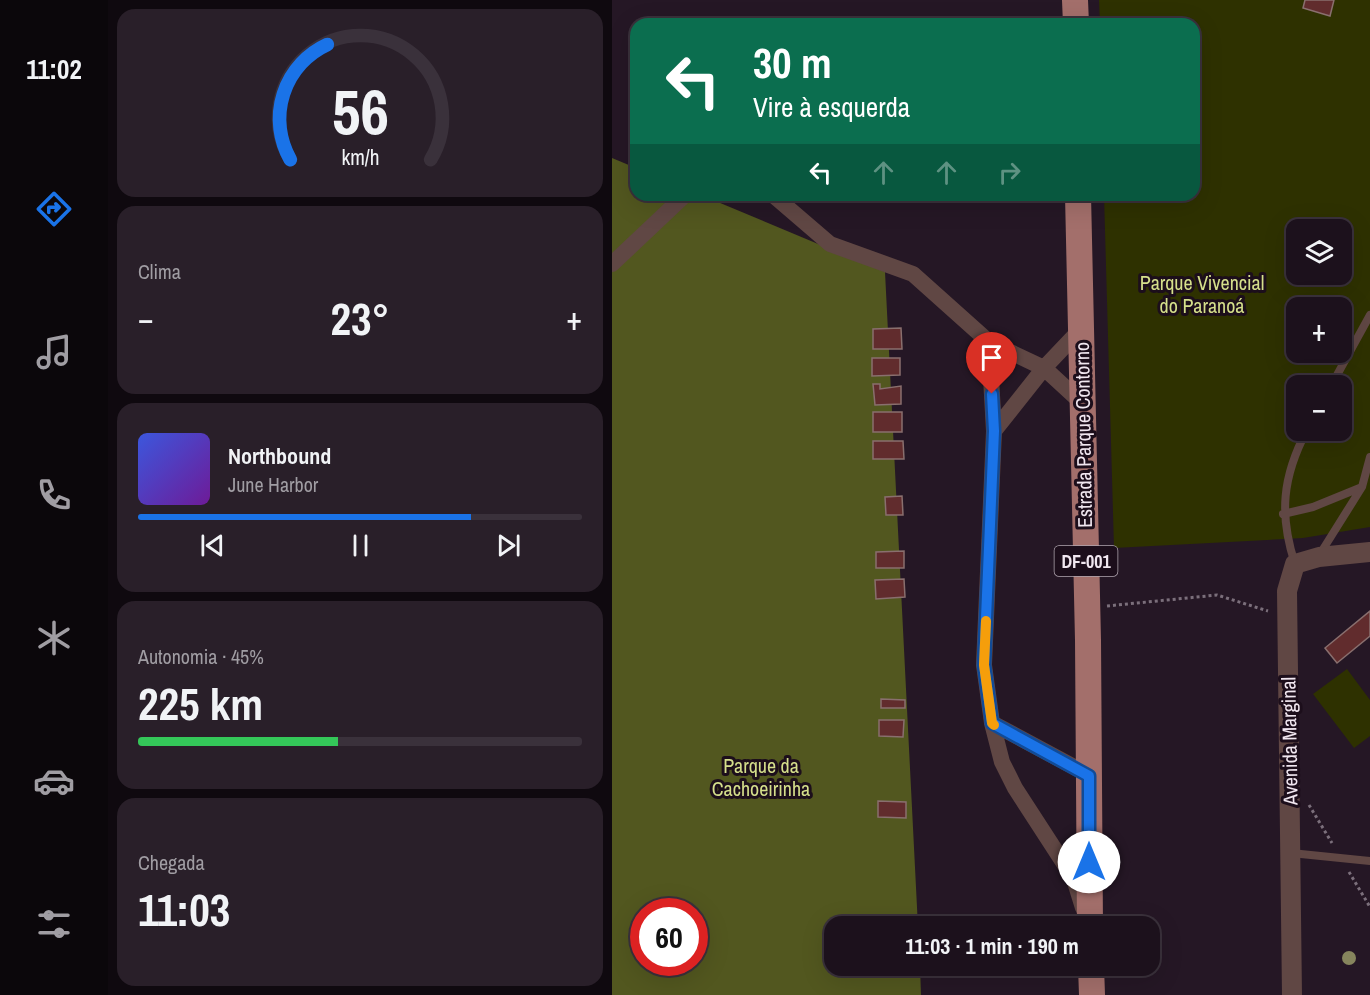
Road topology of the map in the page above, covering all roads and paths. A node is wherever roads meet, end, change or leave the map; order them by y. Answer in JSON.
{"nodes":[{"id":1,"x":1075,"y":0,"type":"edge"},
{"id":2,"x":1076,"y":18,"type":"edge"},
{"id":3,"x":679,"y":201,"type":"edge"},
{"id":4,"x":779,"y":201,"type":"edge"},
{"id":5,"x":1078,"y":201,"type":"edge"},
{"id":6,"x":612,"y":264,"type":"edge"},
{"id":7,"x":1370,"y":315,"type":"edge"},
{"id":8,"x":1081,"y":329,"type":"junction"},
{"id":9,"x":989,"y":342,"type":"junction"},
{"id":10,"x":1044,"y":368,"type":"junction"},
{"id":11,"x":1337,"y":375,"type":"edge"},
{"id":12,"x":1083,"y":403,"type":"junction"},
{"id":13,"x":994,"y":431,"type":"junction"},
{"id":14,"x":1303,"y":441,"type":"edge"},
{"id":15,"x":1370,"y":457,"type":"edge"},
{"id":16,"x":1362,"y":487,"type":"junction"},
{"id":17,"x":1283,"y":514,"type":"junction"},
{"id":18,"x":1370,"y":552,"type":"edge"},
{"id":19,"x":1319,"y":558,"type":"junction"},
{"id":20,"x":1295,"y":564,"type":"junction"},
{"id":21,"x":1087,"y":608,"type":"junction"},
{"id":22,"x":1287,"y":614,"type":"junction"},
{"id":23,"x":992,"y":723,"type":"junction"},
{"id":24,"x":1089,"y":776,"type":"junction"},
{"id":25,"x":1307,"y":802,"type":"dead end"},
{"id":26,"x":1290,"y":853,"type":"junction"},
{"id":27,"x":1342,"y":860,"type":"junction"},
{"id":28,"x":1370,"y":861,"type":"edge"},
{"id":29,"x":1370,"y":907,"type":"edge"},
{"id":30,"x":1086,"y":916,"type":"edge"},
{"id":31,"x":1089,"y":916,"type":"edge"},
{"id":32,"x":1091,"y":976,"type":"edge"},
{"id":33,"x":1092,"y":995,"type":"edge"},
{"id":34,"x":1292,"y":995,"type":"edge"}],
"edges":[{"from":1,"to":2,"type":"main road"},
{"from":3,"to":6,"type":"street"},
{"from":4,"to":9,"type":"street"},
{"from":5,"to":8,"type":"main road","name":"Estrada Parque Contorno","number":"DF-001"},
{"from":7,"to":11,"type":"lane"},
{"from":8,"to":10,"type":"street"},
{"from":8,"to":12,"type":"main road","name":"Estrada Parque Contorno","number":"DF-001"},
{"from":9,"to":10,"type":"street"},
{"from":9,"to":13,"type":"street"},
{"from":10,"to":12,"type":"street"},
{"from":10,"to":13,"type":"street"},
{"from":12,"to":21,"type":"main road","name":"Estrada Parque Contorno","number":"DF-001"},
{"from":13,"to":23,"type":"street"},
{"from":14,"to":17,"type":"lane"},
{"from":15,"to":16,"type":"lane"},
{"from":16,"to":17,"type":"lane"},
{"from":16,"to":19,"type":"lane"},
{"from":17,"to":20,"type":"lane"},
{"from":18,"to":19,"type":"street"},
{"from":19,"to":20,"type":"street"},
{"from":20,"to":22,"type":"street","name":"Avenida Marginal"},
{"from":21,"to":22,"type":"path"},
{"from":21,"to":24,"type":"main road","name":"Estrada Parque Contorno","number":"DF-001"},
{"from":22,"to":26,"type":"street","name":"Avenida Marginal"},
{"from":23,"to":24,"type":"street"},
{"from":23,"to":30,"type":"street"},
{"from":24,"to":31,"type":"main road","name":"Estrada Parque Contorno","number":"DF-001"},
{"from":25,"to":27,"type":"path"},
{"from":26,"to":27,"type":"lane"},
{"from":26,"to":34,"type":"street","name":"Avenida Marginal"},
{"from":27,"to":28,"type":"lane"},
{"from":27,"to":29,"type":"path"},
{"from":32,"to":33,"type":"main road"}]}
